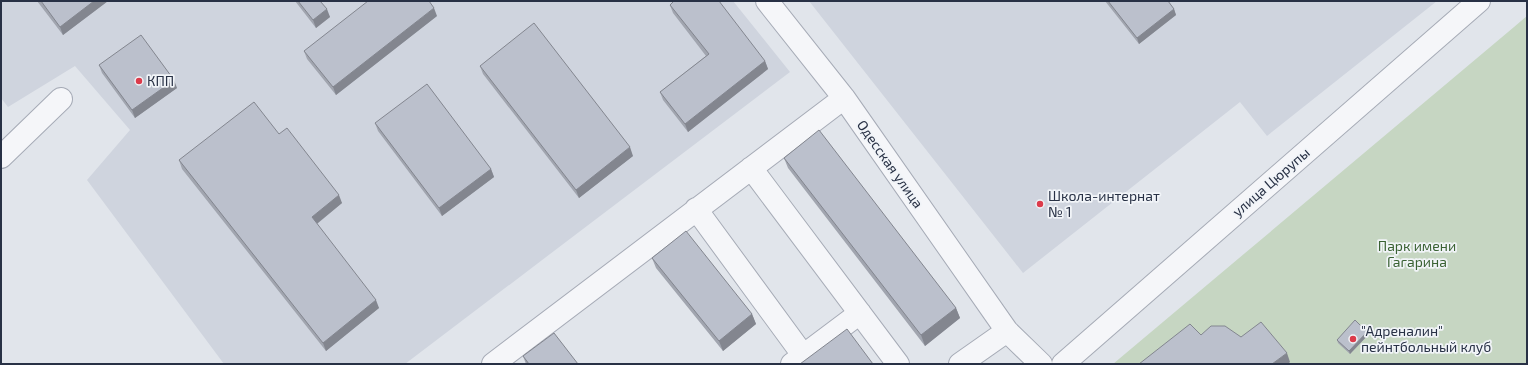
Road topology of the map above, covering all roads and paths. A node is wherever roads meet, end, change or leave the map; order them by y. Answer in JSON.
{"nodes":[{"id":1,"x":767,"y":1,"type":"edge"},
{"id":2,"x":1478,"y":1,"type":"edge"},
{"id":3,"x":844,"y":98,"type":"junction"},
{"id":4,"x":61,"y":99,"type":"dead end"},
{"id":5,"x":1,"y":156,"type":"edge"},
{"id":6,"x":751,"y":168,"type":"junction"},
{"id":7,"x":696,"y":209,"type":"junction"},
{"id":8,"x":860,"y":313,"type":"junction"},
{"id":9,"x":1007,"y":331,"type":"junction"},
{"id":10,"x":798,"y":360,"type":"edge"},
{"id":11,"x":496,"y":363,"type":"edge"},
{"id":12,"x":898,"y":364,"type":"edge"},
{"id":13,"x":960,"y":364,"type":"edge"},
{"id":14,"x":1041,"y":364,"type":"edge"},
{"id":15,"x":1063,"y":364,"type":"edge"}],
"edges":[{"from":1,"to":3,"type":"street","name":"Одесская улица"},
{"from":2,"to":15,"type":"street","name":"улица Цюрупы"},
{"from":3,"to":6,"type":"street"},
{"from":3,"to":9,"type":"street","name":"Одесская улица"},
{"from":4,"to":5,"type":"street"},
{"from":6,"to":7,"type":"street"},
{"from":6,"to":8,"type":"street"},
{"from":7,"to":10,"type":"street"},
{"from":7,"to":11,"type":"street"},
{"from":8,"to":10,"type":"street"},
{"from":8,"to":12,"type":"street"},
{"from":9,"to":13,"type":"street"},
{"from":9,"to":14,"type":"street"}]}
